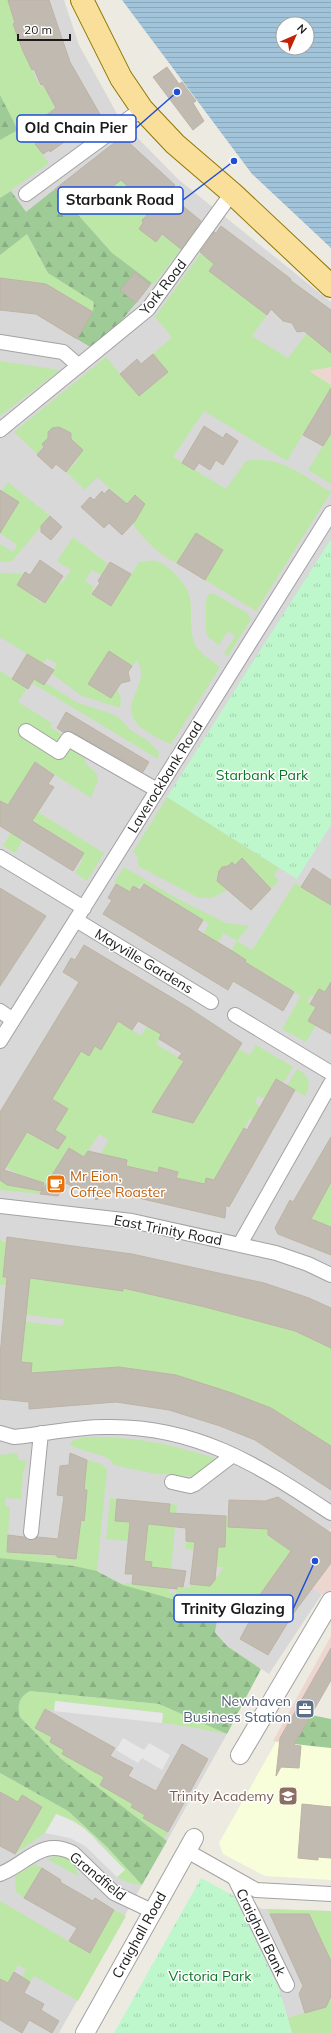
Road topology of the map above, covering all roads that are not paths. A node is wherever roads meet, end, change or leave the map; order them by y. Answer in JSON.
{"nodes":[{"id":1,"x":82,"y":0,"type":"edge"},
{"id":2,"x":142,"y":109,"type":"junction"},
{"id":3,"x":26,"y":194,"type":"dead end"},
{"id":4,"x":232,"y":194,"type":"junction"},
{"id":5,"x":331,"y":286,"type":"edge"},
{"id":6,"x":0,"y":342,"type":"edge"},
{"id":7,"x":79,"y":366,"type":"junction"},
{"id":8,"x":0,"y":430,"type":"edge"},
{"id":9,"x":331,"y":513,"type":"edge"},
{"id":10,"x":26,"y":731,"type":"dead end"},
{"id":11,"x":157,"y":790,"type":"junction"},
{"id":12,"x":0,"y":857,"type":"edge"},
{"id":13,"x":84,"y":908,"type":"junction"},
{"id":14,"x":76,"y":920,"type":"junction"},
{"id":15,"x":211,"y":1002,"type":"dead end"},
{"id":16,"x":0,"y":1011,"type":"edge"},
{"id":17,"x":235,"y":1016,"type":"dead end"},
{"id":18,"x":13,"y":1020,"type":"junction"},
{"id":19,"x":0,"y":1041,"type":"edge"},
{"id":20,"x":331,"y":1073,"type":"edge"},
{"id":21,"x":331,"y":1083,"type":"edge"},
{"id":22,"x":0,"y":1206,"type":"edge"},
{"id":23,"x":240,"y":1244,"type":"junction"},
{"id":24,"x":331,"y":1275,"type":"edge"},
{"id":25,"x":0,"y":1433,"type":"edge"},
{"id":26,"x":42,"y":1433,"type":"junction"},
{"id":27,"x":233,"y":1455,"type":"junction"},
{"id":28,"x":172,"y":1482,"type":"dead end"},
{"id":29,"x":331,"y":1513,"type":"edge"},
{"id":30,"x":31,"y":1532,"type":"dead end"},
{"id":31,"x":331,"y":1601,"type":"edge"},
{"id":32,"x":240,"y":1755,"type":"dead end"},
{"id":33,"x":189,"y":1847,"type":"joint"},
{"id":34,"x":0,"y":1874,"type":"edge"},
{"id":35,"x":235,"y":1879,"type":"junction"},
{"id":36,"x":331,"y":1894,"type":"edge"},
{"id":37,"x":152,"y":1911,"type":"junction"},
{"id":38,"x":287,"y":1985,"type":"dead end"},
{"id":39,"x":85,"y":2033,"type":"edge"}],
"edges":[{"from":1,"to":2,"type":"main road"},
{"from":2,"to":3,"type":"street"},
{"from":2,"to":4,"type":"main road"},
{"from":4,"to":5,"type":"main road"},
{"from":4,"to":7,"type":"street","name":"York Road"},
{"from":6,"to":7,"type":"street"},
{"from":7,"to":8,"type":"street","name":"York Road"},
{"from":9,"to":11,"type":"street","name":"Laverockbank Road"},
{"from":10,"to":11,"type":"street"},
{"from":11,"to":13,"type":"street","name":"Laverockbank Road"},
{"from":12,"to":13,"type":"street"},
{"from":13,"to":14,"type":"street","name":"Laverockbank Road"},
{"from":14,"to":15,"type":"street","name":"Mayville Gardens"},
{"from":14,"to":18,"type":"street","name":"Laverockbank Road"},
{"from":16,"to":18,"type":"street"},
{"from":17,"to":20,"type":"street"},
{"from":18,"to":19,"type":"street","name":"Laverockbank Road"},
{"from":21,"to":23,"type":"street"},
{"from":22,"to":23,"type":"street","name":"East Trinity Road"},
{"from":23,"to":24,"type":"street","name":"East Trinity Road"},
{"from":25,"to":26,"type":"street"},
{"from":26,"to":27,"type":"street"},
{"from":26,"to":30,"type":"street"},
{"from":27,"to":28,"type":"street"},
{"from":27,"to":29,"type":"street"},
{"from":31,"to":32,"type":"street"},
{"from":33,"to":35,"type":"street"},
{"from":33,"to":37,"type":"street","name":"Craighall Road"},
{"from":34,"to":37,"type":"street","name":"Grandfield"},
{"from":35,"to":36,"type":"street"},
{"from":35,"to":38,"type":"street","name":"Craighall Bank"},
{"from":37,"to":39,"type":"street","name":"Craighall Road"}]}
